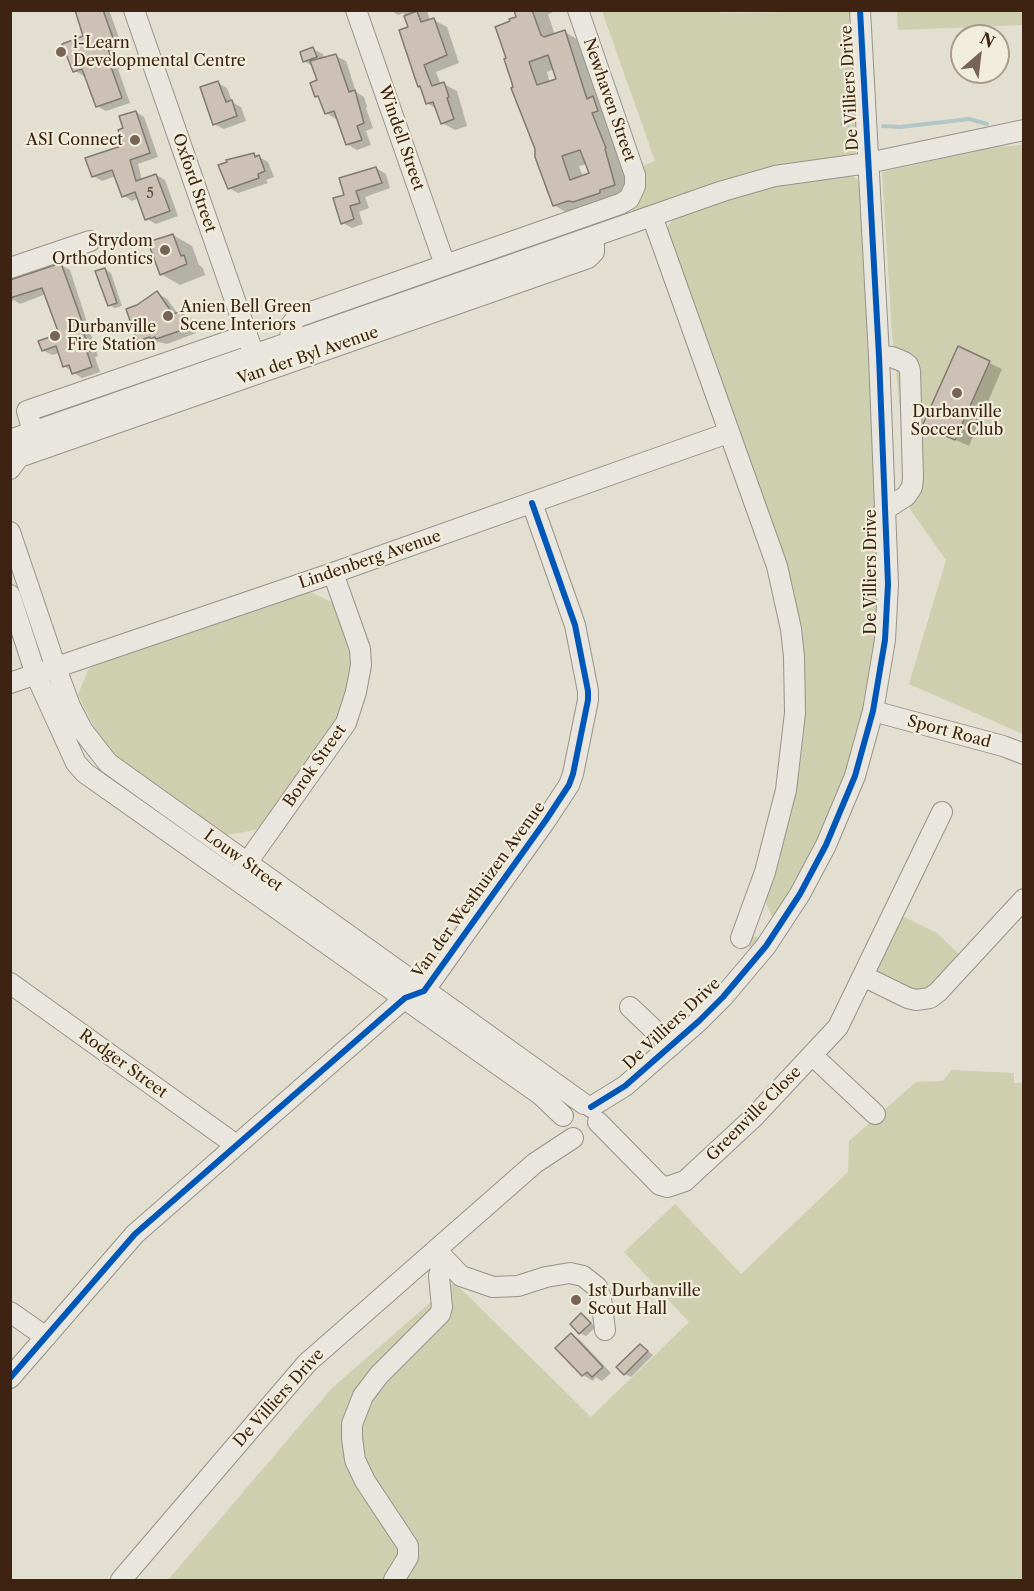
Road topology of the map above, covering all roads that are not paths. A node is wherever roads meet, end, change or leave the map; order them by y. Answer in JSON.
{"nodes":[{"id":1,"x":134,"y":10,"type":"edge"},
{"id":2,"x":356,"y":10,"type":"edge"},
{"id":3,"x":578,"y":10,"type":"edge"},
{"id":4,"x":860,"y":10,"type":"edge"},
{"id":5,"x":1023,"y":130,"type":"edge"},
{"id":6,"x":868,"y":163,"type":"junction"},
{"id":7,"x":634,"y":191,"type":"joint"},
{"id":8,"x":652,"y":216,"type":"junction"},
{"id":9,"x":594,"y":236,"type":"junction"},
{"id":10,"x":90,"y":241,"type":"dead end"},
{"id":11,"x":445,"y":265,"type":"junction"},
{"id":12,"x":10,"y":268,"type":"edge"},
{"id":13,"x":247,"y":335,"type":"junction"},
{"id":14,"x":290,"y":342,"type":"junction"},
{"id":15,"x":254,"y":355,"type":"junction"},
{"id":16,"x":879,"y":356,"type":"junction"},
{"id":17,"x":19,"y":413,"type":"edge"},
{"id":18,"x":33,"y":432,"type":"junction"},
{"id":19,"x":728,"y":433,"type":"junction"},
{"id":20,"x":10,"y":440,"type":"edge"},
{"id":21,"x":10,"y":469,"type":"edge"},
{"id":22,"x":532,"y":503,"type":"junction"},
{"id":23,"x":885,"y":510,"type":"junction"},
{"id":24,"x":10,"y":532,"type":"edge"},
{"id":25,"x":333,"y":573,"type":"junction"},
{"id":26,"x":10,"y":595,"type":"edge"},
{"id":27,"x":56,"y":668,"type":"junction"},
{"id":28,"x":36,"y":675,"type":"junction"},
{"id":29,"x":10,"y":684,"type":"edge"},
{"id":30,"x":873,"y":711,"type":"junction"},
{"id":31,"x":1023,"y":754,"type":"edge"},
{"id":32,"x":942,"y":812,"type":"dead end"},
{"id":33,"x":241,"y":871,"type":"junction"},
{"id":34,"x":1023,"y":899,"type":"edge"},
{"id":35,"x":741,"y":938,"type":"dead end"},
{"id":36,"x":863,"y":976,"type":"junction"},
{"id":37,"x":10,"y":983,"type":"edge"},
{"id":38,"x":424,"y":991,"type":"junction"},
{"id":39,"x":405,"y":998,"type":"junction"},
{"id":40,"x":630,"y":1007,"type":"dead end"},
{"id":41,"x":671,"y":1047,"type":"junction"},
{"id":42,"x":812,"y":1055,"type":"junction"},
{"id":43,"x":875,"y":1114,"type":"dead end"},
{"id":44,"x":582,"y":1121,"type":"junction"},
{"id":45,"x":236,"y":1145,"type":"junction"},
{"id":46,"x":439,"y":1254,"type":"junction"},
{"id":47,"x":10,"y":1312,"type":"edge"},
{"id":48,"x":605,"y":1330,"type":"dead end"},
{"id":49,"x":46,"y":1337,"type":"junction"},
{"id":50,"x":10,"y":1378,"type":"edge"},
{"id":51,"x":121,"y":1581,"type":"edge"},
{"id":52,"x":394,"y":1581,"type":"edge"}],
"edges":[{"from":1,"to":13,"type":"street","name":"Oxford Street"},
{"from":2,"to":11,"type":"street","name":"Windell Street"},
{"from":3,"to":7,"type":"street","name":"Newhaven Street"},
{"from":4,"to":6,"type":"street","name":"De Villiers Drive"},
{"from":5,"to":6,"type":"street","name":"Van der Byl Avenue"},
{"from":6,"to":8,"type":"street","name":"Van der Byl Avenue"},
{"from":6,"to":16,"type":"street","name":"De Villiers Drive"},
{"from":7,"to":11,"type":"street","name":"Van der Byl Avenue"},
{"from":8,"to":9,"type":"street","name":"Van der Byl Avenue"},
{"from":8,"to":19,"type":"street"},
{"from":9,"to":14,"type":"street","name":"Van der Byl Avenue"},
{"from":9,"to":21,"type":"street","name":"Van der Byl Avenue"},
{"from":10,"to":12,"type":"street"},
{"from":11,"to":14,"type":"street","name":"Van der Byl Avenue"},
{"from":13,"to":15,"type":"street","name":"Oxford Street"},
{"from":13,"to":17,"type":"street"},
{"from":14,"to":15,"type":"street","name":"Van der Byl Avenue"},
{"from":15,"to":18,"type":"street","name":"Van der Byl Avenue"},
{"from":16,"to":23,"type":"street","name":"De Villiers Drive"},
{"from":16,"to":23,"type":"street"},
{"from":17,"to":18,"type":"street"},
{"from":18,"to":20,"type":"street","name":"Van der Byl Avenue"},
{"from":19,"to":22,"type":"street","name":"Lindenberg Avenue"},
{"from":19,"to":35,"type":"street"},
{"from":22,"to":25,"type":"street","name":"Lindenberg Avenue"},
{"from":22,"to":38,"type":"street","name":"Van der Westhuizen Avenue"},
{"from":23,"to":30,"type":"street","name":"De Villiers Drive"},
{"from":24,"to":27,"type":"street","name":"Louw Street"},
{"from":25,"to":27,"type":"street","name":"Lindenberg Avenue"},
{"from":25,"to":33,"type":"street","name":"Borok Street"},
{"from":26,"to":28,"type":"street","name":"Louw Street"},
{"from":27,"to":28,"type":"street","name":"Lindenberg Avenue"},
{"from":27,"to":33,"type":"street","name":"Louw Street"},
{"from":28,"to":29,"type":"street","name":"Lindenberg Avenue"},
{"from":28,"to":33,"type":"street","name":"Louw Street"},
{"from":30,"to":31,"type":"street","name":"Sport Road"},
{"from":30,"to":41,"type":"street","name":"De Villiers Drive"},
{"from":32,"to":36,"type":"street","name":"Greenville Close"},
{"from":33,"to":38,"type":"street","name":"Louw Street"},
{"from":33,"to":39,"type":"street","name":"Louw Street"},
{"from":34,"to":36,"type":"street"},
{"from":36,"to":42,"type":"street","name":"Greenville Close"},
{"from":37,"to":45,"type":"street","name":"Rodger Street"},
{"from":38,"to":39,"type":"street","name":"Van der Westhuizen Avenue"},
{"from":38,"to":44,"type":"street","name":"Louw Street"},
{"from":39,"to":44,"type":"street","name":"Louw Street"},
{"from":39,"to":45,"type":"street","name":"Van der Westhuizen Avenue"},
{"from":40,"to":41,"type":"street"},
{"from":41,"to":44,"type":"street","name":"De Villiers Drive"},
{"from":42,"to":43,"type":"street"},
{"from":42,"to":44,"type":"street","name":"Greenville Close"},
{"from":44,"to":46,"type":"street","name":"De Villiers Drive"},
{"from":45,"to":49,"type":"street","name":"Van der Westhuizen Avenue"},
{"from":46,"to":48,"type":"street"},
{"from":46,"to":51,"type":"street","name":"De Villiers Drive"},
{"from":46,"to":52,"type":"street"},
{"from":47,"to":49,"type":"street"},
{"from":49,"to":50,"type":"street","name":"Van der Westhuizen Avenue"}]}
